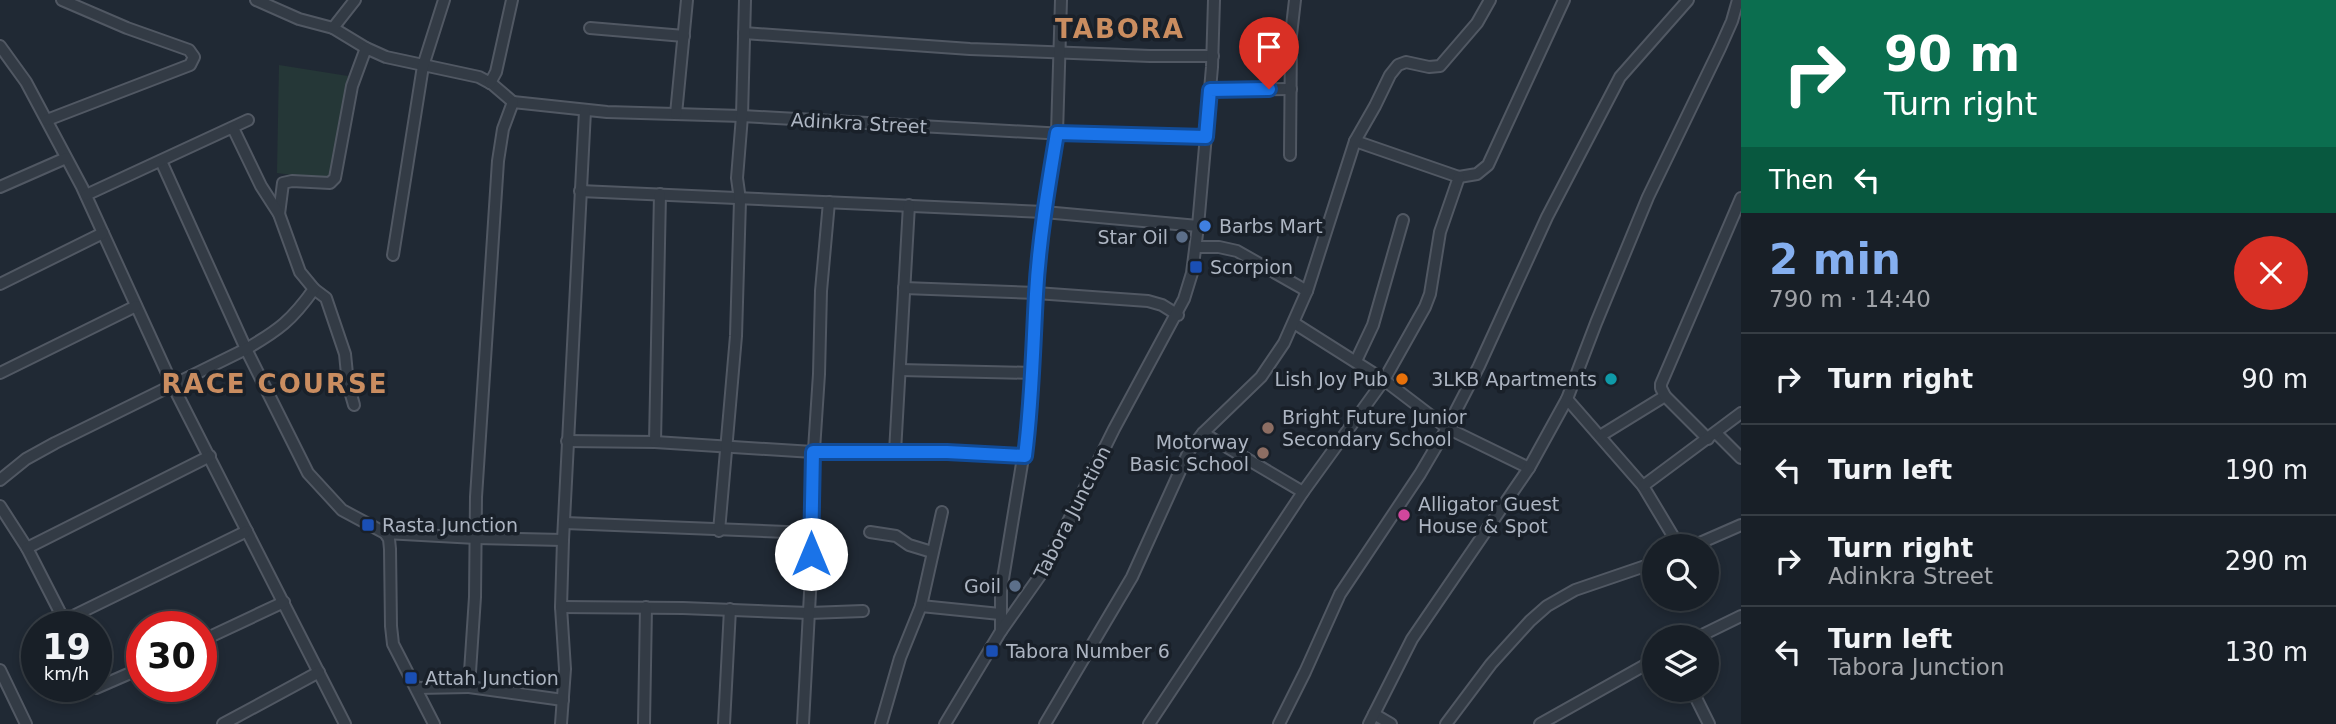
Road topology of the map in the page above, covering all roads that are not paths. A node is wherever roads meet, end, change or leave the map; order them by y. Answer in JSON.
{"nodes":[{"id":1,"x":62,"y":0,"type":"edge"},
{"id":2,"x":256,"y":0,"type":"edge"},
{"id":3,"x":355,"y":0,"type":"edge"},
{"id":4,"x":443,"y":0,"type":"edge"},
{"id":5,"x":512,"y":0,"type":"edge"},
{"id":6,"x":687,"y":0,"type":"edge"},
{"id":7,"x":746,"y":0,"type":"edge"},
{"id":8,"x":1061,"y":0,"type":"edge"},
{"id":9,"x":1214,"y":0,"type":"edge"},
{"id":10,"x":1295,"y":0,"type":"edge"},
{"id":11,"x":1490,"y":0,"type":"edge"},
{"id":12,"x":1564,"y":0,"type":"edge"},
{"id":13,"x":1688,"y":0,"type":"edge"},
{"id":14,"x":1738,"y":0,"type":"edge"},
{"id":15,"x":333,"y":28,"type":"junction"},
{"id":16,"x":590,"y":28,"type":"dead end"},
{"id":17,"x":744,"y":33,"type":"junction"},
{"id":18,"x":684,"y":36,"type":"junction"},
{"id":19,"x":0,"y":46,"type":"edge"},
{"id":20,"x":366,"y":48,"type":"junction"},
{"id":21,"x":1059,"y":51,"type":"junction"},
{"id":22,"x":1213,"y":56,"type":"junction"},
{"id":23,"x":423,"y":66,"type":"junction"},
{"id":24,"x":491,"y":84,"type":"junction"},
{"id":25,"x":1292,"y":89,"type":"junction"},
{"id":26,"x":1210,"y":90,"type":"junction"},
{"id":27,"x":513,"y":102,"type":"junction"},
{"id":28,"x":585,"y":111,"type":"junction"},
{"id":29,"x":676,"y":114,"type":"junction"},
{"id":30,"x":742,"y":116,"type":"junction"},
{"id":31,"x":47,"y":120,"type":"junction"},
{"id":32,"x":248,"y":120,"type":"dead end"},
{"id":33,"x":233,"y":128,"type":"junction"},
{"id":34,"x":1057,"y":133,"type":"junction"},
{"id":35,"x":1206,"y":137,"type":"junction"},
{"id":36,"x":1354,"y":141,"type":"junction"},
{"id":37,"x":1290,"y":155,"type":"dead end"},
{"id":38,"x":66,"y":158,"type":"junction"},
{"id":39,"x":161,"y":161,"type":"junction"},
{"id":40,"x":1459,"y":177,"type":"junction"},
{"id":41,"x":0,"y":187,"type":"edge"},
{"id":42,"x":580,"y":191,"type":"junction"},
{"id":43,"x":660,"y":194,"type":"junction"},
{"id":44,"x":86,"y":195,"type":"junction"},
{"id":45,"x":740,"y":200,"type":"junction"},
{"id":46,"x":829,"y":202,"type":"junction"},
{"id":47,"x":1740,"y":203,"type":"edge"},
{"id":48,"x":909,"y":205,"type":"junction"},
{"id":49,"x":1044,"y":212,"type":"junction"},
{"id":50,"x":279,"y":214,"type":"junction"},
{"id":51,"x":1403,"y":220,"type":"dead end"},
{"id":52,"x":1198,"y":226,"type":"junction"},
{"id":53,"x":103,"y":233,"type":"junction"},
{"id":54,"x":1196,"y":247,"type":"junction"},
{"id":55,"x":393,"y":254,"type":"dead end"},
{"id":56,"x":0,"y":284,"type":"edge"},
{"id":57,"x":904,"y":288,"type":"junction"},
{"id":58,"x":314,"y":289,"type":"junction"},
{"id":59,"x":1307,"y":291,"type":"junction"},
{"id":60,"x":1036,"y":293,"type":"junction"},
{"id":61,"x":136,"y":306,"type":"junction"},
{"id":62,"x":1178,"y":315,"type":"junction"},
{"id":63,"x":1294,"y":323,"type":"junction"},
{"id":64,"x":246,"y":349,"type":"junction"},
{"id":65,"x":1356,"y":361,"type":"junction"},
{"id":66,"x":900,"y":370,"type":"junction"},
{"id":67,"x":0,"y":373,"type":"edge"},
{"id":68,"x":1033,"y":373,"type":"junction"},
{"id":69,"x":1384,"y":380,"type":"junction"},
{"id":70,"x":172,"y":384,"type":"junction"},
{"id":71,"x":1665,"y":396,"type":"junction"},
{"id":72,"x":1567,"y":399,"type":"junction"},
{"id":73,"x":354,"y":405,"type":"dead end"},
{"id":74,"x":1741,"y":413,"type":"edge"},
{"id":75,"x":1447,"y":428,"type":"junction"},
{"id":76,"x":1203,"y":433,"type":"junction"},
{"id":77,"x":1600,"y":436,"type":"junction"},
{"id":78,"x":1712,"y":436,"type":"junction"},
{"id":79,"x":567,"y":441,"type":"junction"},
{"id":80,"x":655,"y":442,"type":"junction"},
{"id":81,"x":728,"y":448,"type":"junction"},
{"id":82,"x":813,"y":452,"type":"junction"},
{"id":83,"x":895,"y":452,"type":"junction"},
{"id":84,"x":210,"y":456,"type":"junction"},
{"id":85,"x":1025,"y":456,"type":"junction"},
{"id":86,"x":1741,"y":458,"type":"edge"},
{"id":87,"x":1529,"y":468,"type":"junction"},
{"id":88,"x":1,"y":477,"type":"edge"},
{"id":89,"x":1643,"y":486,"type":"junction"},
{"id":90,"x":1303,"y":492,"type":"junction"},
{"id":91,"x":0,"y":506,"type":"edge"},
{"id":92,"x":942,"y":512,"type":"dead end"},
{"id":93,"x":565,"y":523,"type":"junction"},
{"id":94,"x":1741,"y":525,"type":"edge"},
{"id":95,"x":247,"y":531,"type":"junction"},
{"id":96,"x":719,"y":531,"type":"junction"},
{"id":97,"x":870,"y":532,"type":"dead end"},
{"id":98,"x":385,"y":533,"type":"junction"},
{"id":99,"x":811,"y":533,"type":"junction"},
{"id":100,"x":1672,"y":534,"type":"edge"},
{"id":101,"x":1719,"y":535,"type":"edge"},
{"id":102,"x":476,"y":538,"type":"junction"},
{"id":103,"x":563,"y":540,"type":"junction"},
{"id":104,"x":27,"y":548,"type":"junction"},
{"id":105,"x":932,"y":552,"type":"junction"},
{"id":106,"x":1642,"y":567,"type":"edge"},
{"id":107,"x":284,"y":602,"type":"junction"},
{"id":108,"x":922,"y":606,"type":"junction"},
{"id":109,"x":561,"y":607,"type":"junction"},
{"id":110,"x":646,"y":607,"type":"junction"},
{"id":111,"x":730,"y":609,"type":"junction"},
{"id":112,"x":60,"y":611,"type":"edge"},
{"id":113,"x":90,"y":611,"type":"edge"},
{"id":114,"x":863,"y":611,"type":"dead end"},
{"id":115,"x":809,"y":613,"type":"junction"},
{"id":116,"x":1000,"y":614,"type":"junction"},
{"id":117,"x":1741,"y":616,"type":"edge"},
{"id":118,"x":1719,"y":627,"type":"edge"},
{"id":119,"x":1001,"y":631,"type":"junction"},
{"id":120,"x":217,"y":633,"type":"edge"},
{"id":121,"x":1642,"y":667,"type":"edge"},
{"id":122,"x":0,"y":670,"type":"edge"},
{"id":123,"x":319,"y":672,"type":"junction"},
{"id":124,"x":469,"y":687,"type":"junction"},
{"id":125,"x":418,"y":688,"type":"junction"},
{"id":126,"x":563,"y":699,"type":"junction"},
{"id":127,"x":1698,"y":702,"type":"edge"},
{"id":128,"x":1371,"y":719,"type":"edge"},
{"id":129,"x":26,"y":724,"type":"edge"},
{"id":130,"x":223,"y":724,"type":"edge"},
{"id":131,"x":345,"y":724,"type":"edge"},
{"id":132,"x":434,"y":724,"type":"edge"},
{"id":133,"x":561,"y":724,"type":"edge"},
{"id":134,"x":644,"y":724,"type":"edge"},
{"id":135,"x":724,"y":724,"type":"edge"},
{"id":136,"x":803,"y":724,"type":"edge"},
{"id":137,"x":881,"y":724,"type":"edge"},
{"id":138,"x":945,"y":724,"type":"edge"},
{"id":139,"x":1045,"y":724,"type":"edge"},
{"id":140,"x":1149,"y":724,"type":"edge"},
{"id":141,"x":1279,"y":724,"type":"edge"},
{"id":142,"x":1391,"y":724,"type":"edge"},
{"id":143,"x":1446,"y":724,"type":"edge"},
{"id":144,"x":1540,"y":724,"type":"edge"},
{"id":145,"x":1709,"y":724,"type":"edge"}],
"edges":[{"from":1,"to":31,"type":"street"},
{"from":2,"to":15,"type":"street"},
{"from":3,"to":15,"type":"street"},
{"from":4,"to":23,"type":"street"},
{"from":5,"to":24,"type":"street"},
{"from":6,"to":18,"type":"street"},
{"from":7,"to":17,"type":"street"},
{"from":8,"to":21,"type":"street"},
{"from":9,"to":22,"type":"street","name":"Tabora Junction"},
{"from":10,"to":25,"type":"street"},
{"from":11,"to":36,"type":"street"},
{"from":12,"to":40,"type":"street"},
{"from":13,"to":75,"type":"street"},
{"from":14,"to":72,"type":"street"},
{"from":15,"to":20,"type":"street"},
{"from":16,"to":18,"type":"street"},
{"from":17,"to":21,"type":"street"},
{"from":17,"to":30,"type":"street"},
{"from":18,"to":29,"type":"street"},
{"from":19,"to":31,"type":"street"},
{"from":20,"to":23,"type":"street"},
{"from":20,"to":50,"type":"street"},
{"from":21,"to":22,"type":"street"},
{"from":21,"to":34,"type":"street"},
{"from":22,"to":26,"type":"street","name":"Tabora Junction"},
{"from":23,"to":24,"type":"street"},
{"from":23,"to":55,"type":"street"},
{"from":24,"to":27,"type":"street"},
{"from":25,"to":26,"type":"street"},
{"from":25,"to":37,"type":"street"},
{"from":26,"to":35,"type":"street","name":"Tabora Junction"},
{"from":27,"to":28,"type":"street","name":"Adinkra Street"},
{"from":27,"to":102,"type":"street"},
{"from":28,"to":29,"type":"street","name":"Adinkra Street"},
{"from":28,"to":42,"type":"street"},
{"from":29,"to":30,"type":"street","name":"Adinkra Street"},
{"from":30,"to":34,"type":"street","name":"Adinkra Street"},
{"from":30,"to":45,"type":"street"},
{"from":31,"to":38,"type":"street"},
{"from":32,"to":33,"type":"street"},
{"from":33,"to":39,"type":"street"},
{"from":33,"to":50,"type":"street"},
{"from":34,"to":35,"type":"street","name":"Adinkra Street"},
{"from":34,"to":49,"type":"street"},
{"from":35,"to":52,"type":"street","name":"Tabora Junction"},
{"from":36,"to":40,"type":"street"},
{"from":36,"to":59,"type":"street"},
{"from":38,"to":41,"type":"street"},
{"from":38,"to":44,"type":"street"},
{"from":39,"to":44,"type":"street"},
{"from":39,"to":64,"type":"street"},
{"from":40,"to":69,"type":"street"},
{"from":42,"to":43,"type":"street"},
{"from":42,"to":79,"type":"street"},
{"from":43,"to":45,"type":"street"},
{"from":43,"to":80,"type":"street"},
{"from":44,"to":53,"type":"street"},
{"from":45,"to":46,"type":"street"},
{"from":45,"to":81,"type":"street"},
{"from":46,"to":48,"type":"street"},
{"from":46,"to":82,"type":"street"},
{"from":47,"to":71,"type":"street"},
{"from":48,"to":49,"type":"street"},
{"from":48,"to":57,"type":"street"},
{"from":49,"to":52,"type":"street"},
{"from":49,"to":60,"type":"street"},
{"from":50,"to":58,"type":"street"},
{"from":51,"to":65,"type":"street"},
{"from":52,"to":54,"type":"street","name":"Tabora Junction"},
{"from":53,"to":56,"type":"street"},
{"from":53,"to":61,"type":"street"},
{"from":54,"to":59,"type":"street"},
{"from":54,"to":62,"type":"street","name":"Tabora Junction"},
{"from":57,"to":60,"type":"street"},
{"from":57,"to":66,"type":"street"},
{"from":58,"to":64,"type":"street"},
{"from":58,"to":73,"type":"street"},
{"from":59,"to":63,"type":"street"},
{"from":60,"to":62,"type":"street"},
{"from":60,"to":68,"type":"street"},
{"from":61,"to":67,"type":"street"},
{"from":61,"to":70,"type":"street"},
{"from":62,"to":119,"type":"street","name":"Tabora Junction"},
{"from":63,"to":65,"type":"street"},
{"from":63,"to":76,"type":"street"},
{"from":64,"to":70,"type":"street"},
{"from":64,"to":98,"type":"street"},
{"from":65,"to":69,"type":"street"},
{"from":66,"to":68,"type":"street"},
{"from":66,"to":83,"type":"street"},
{"from":68,"to":85,"type":"street"},
{"from":69,"to":75,"type":"street"},
{"from":69,"to":90,"type":"street"},
{"from":70,"to":84,"type":"street"},
{"from":70,"to":88,"type":"street"},
{"from":71,"to":77,"type":"street"},
{"from":71,"to":78,"type":"street"},
{"from":72,"to":77,"type":"street"},
{"from":72,"to":87,"type":"street"},
{"from":74,"to":78,"type":"street"},
{"from":75,"to":87,"type":"street"},
{"from":75,"to":141,"type":"street"},
{"from":76,"to":90,"type":"street"},
{"from":76,"to":139,"type":"street"},
{"from":77,"to":89,"type":"street"},
{"from":78,"to":86,"type":"street"},
{"from":78,"to":89,"type":"street"},
{"from":79,"to":80,"type":"street"},
{"from":79,"to":93,"type":"street"},
{"from":80,"to":81,"type":"street"},
{"from":81,"to":82,"type":"street"},
{"from":81,"to":96,"type":"street"},
{"from":82,"to":83,"type":"street"},
{"from":82,"to":99,"type":"street"},
{"from":83,"to":85,"type":"street"},
{"from":84,"to":95,"type":"street"},
{"from":84,"to":104,"type":"street"},
{"from":85,"to":116,"type":"street"},
{"from":87,"to":128,"type":"street"},
{"from":89,"to":100,"type":"street"},
{"from":90,"to":140,"type":"street"},
{"from":91,"to":104,"type":"street"},
{"from":92,"to":105,"type":"street"},
{"from":93,"to":96,"type":"street"},
{"from":93,"to":103,"type":"street"},
{"from":94,"to":101,"type":"street"},
{"from":95,"to":107,"type":"street"},
{"from":95,"to":113,"type":"street"},
{"from":96,"to":99,"type":"street"},
{"from":97,"to":105,"type":"street"},
{"from":98,"to":102,"type":"street"},
{"from":98,"to":125,"type":"street"},
{"from":99,"to":115,"type":"street"},
{"from":102,"to":103,"type":"street"},
{"from":102,"to":124,"type":"street"},
{"from":103,"to":109,"type":"street"},
{"from":104,"to":112,"type":"street"},
{"from":105,"to":108,"type":"street"},
{"from":106,"to":143,"type":"street"},
{"from":107,"to":120,"type":"street"},
{"from":107,"to":123,"type":"street"},
{"from":108,"to":116,"type":"street"},
{"from":108,"to":137,"type":"street"},
{"from":109,"to":110,"type":"street"},
{"from":109,"to":126,"type":"street"},
{"from":110,"to":111,"type":"street"},
{"from":110,"to":134,"type":"street"},
{"from":111,"to":115,"type":"street"},
{"from":111,"to":135,"type":"street"},
{"from":114,"to":115,"type":"street"},
{"from":115,"to":136,"type":"street"},
{"from":116,"to":119,"type":"street"},
{"from":117,"to":118,"type":"street"},
{"from":119,"to":138,"type":"street","name":"Tabora Junction"},
{"from":121,"to":144,"type":"street"},
{"from":122,"to":129,"type":"street"},
{"from":123,"to":130,"type":"street"},
{"from":123,"to":131,"type":"street"},
{"from":124,"to":125,"type":"street"},
{"from":124,"to":126,"type":"street"},
{"from":125,"to":132,"type":"street"},
{"from":126,"to":133,"type":"street"},
{"from":127,"to":145,"type":"street"},
{"from":128,"to":142,"type":"street"}]}
